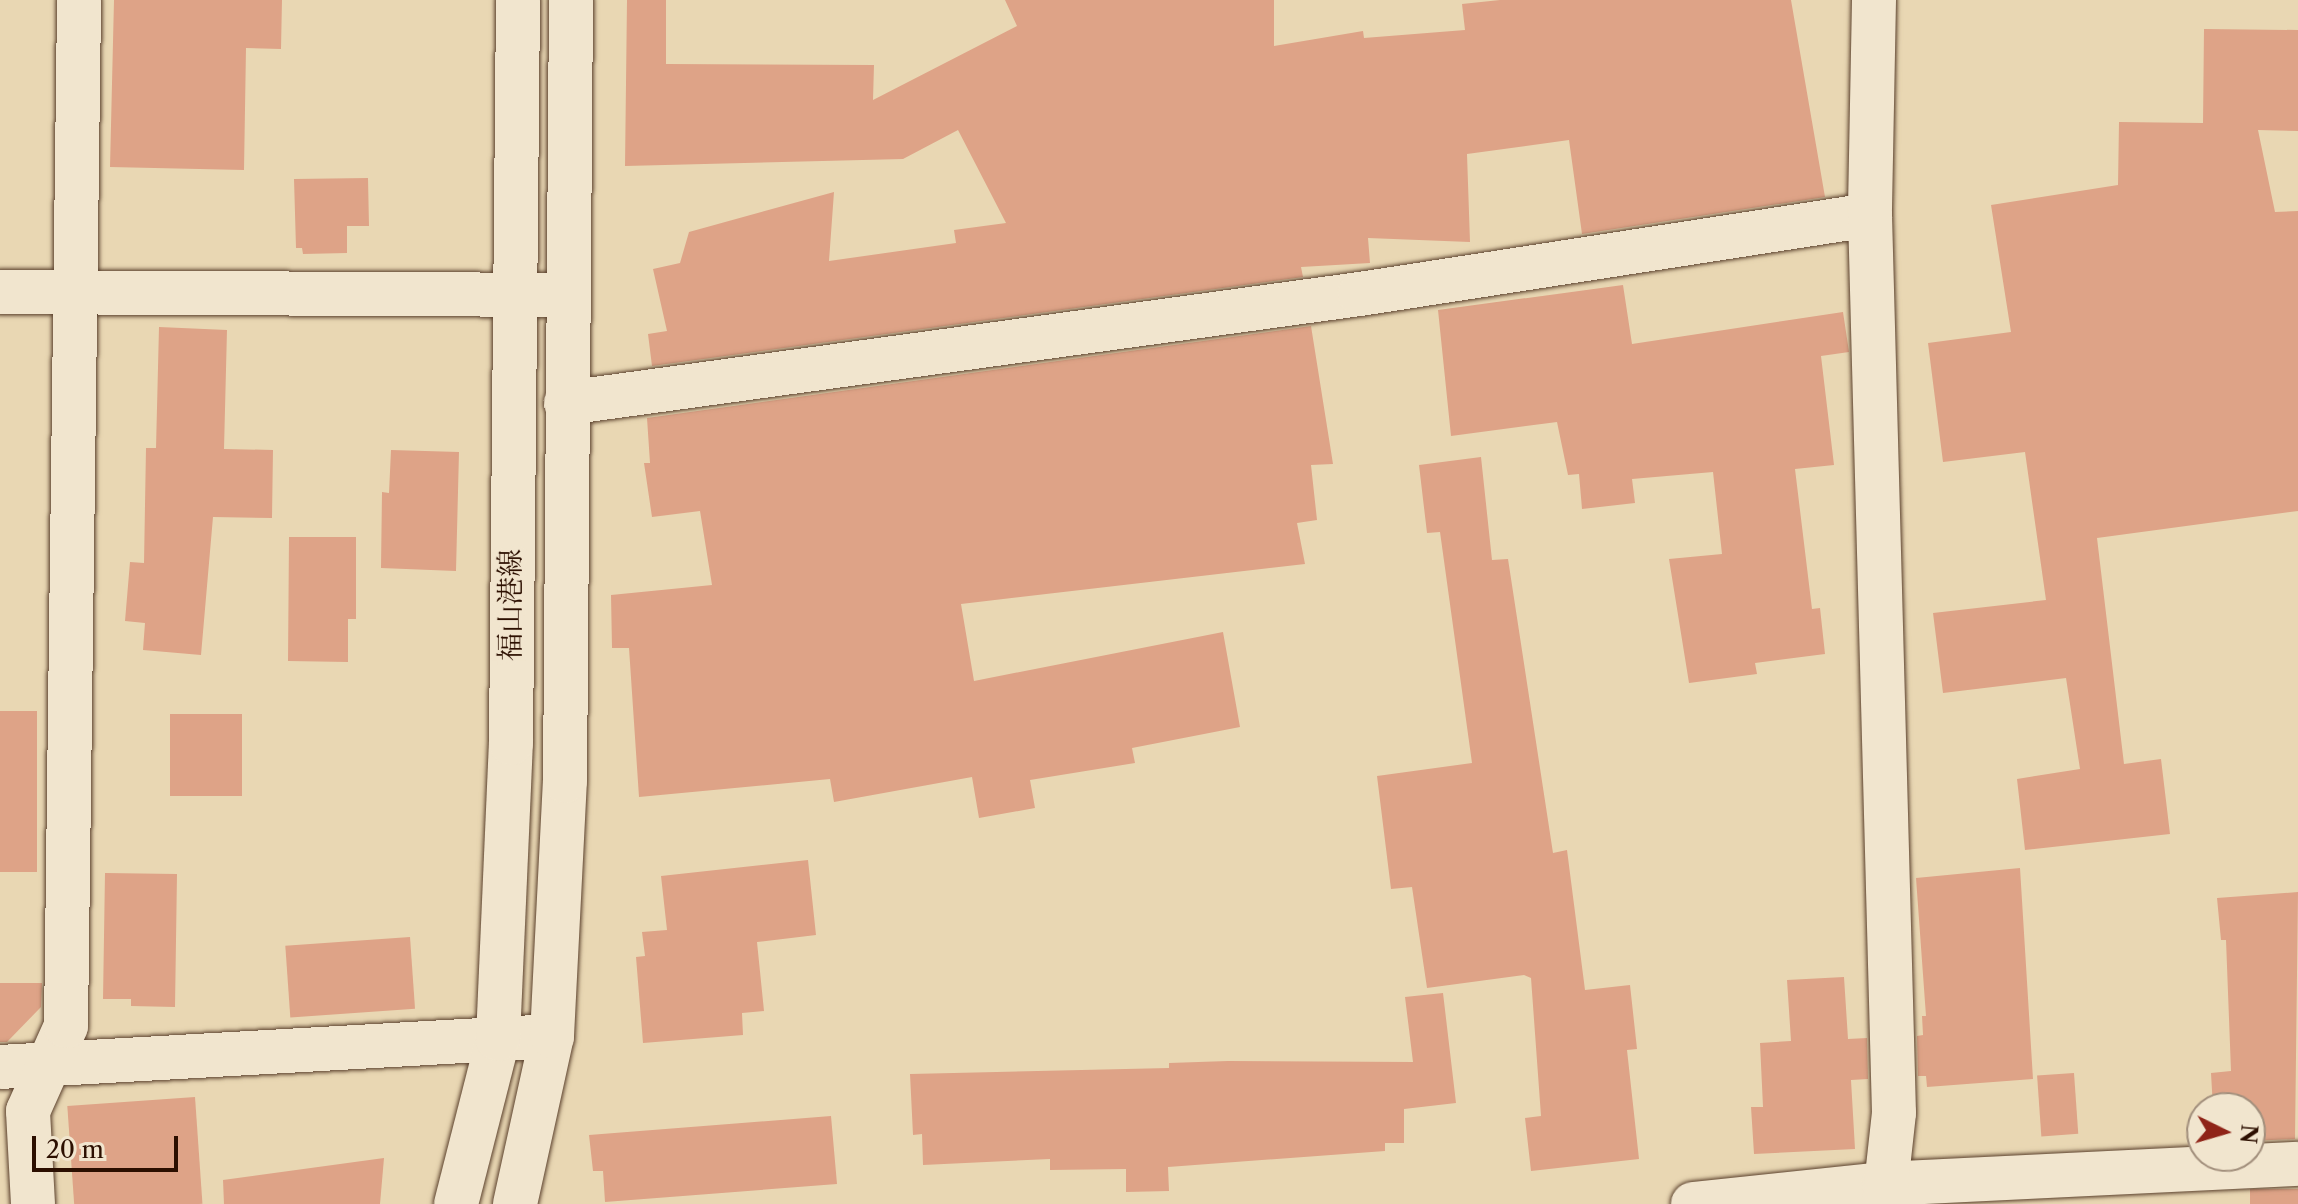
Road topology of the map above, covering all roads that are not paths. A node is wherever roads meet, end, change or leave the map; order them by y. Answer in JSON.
{"nodes":[{"id":1,"x":79,"y":0,"type":"edge"},
{"id":2,"x":518,"y":0,"type":"edge"},
{"id":3,"x":571,"y":0,"type":"edge"},
{"id":4,"x":1874,"y":0,"type":"edge"},
{"id":5,"x":1870,"y":215,"type":"junction"},
{"id":6,"x":0,"y":292,"type":"edge"},
{"id":7,"x":513,"y":293,"type":"junction"},
{"id":8,"x":76,"y":294,"type":"junction"},
{"id":9,"x":566,"y":295,"type":"junction"},
{"id":10,"x":566,"y":403,"type":"junction"},
{"id":11,"x":552,"y":1036,"type":"junction"},
{"id":12,"x":498,"y":1039,"type":"junction"},
{"id":13,"x":48,"y":1065,"type":"junction"},
{"id":14,"x":0,"y":1067,"type":"edge"},
{"id":15,"x":2298,"y":1164,"type":"edge"},
{"id":16,"x":1884,"y":1194,"type":"edge"},
{"id":17,"x":33,"y":1204,"type":"edge"},
{"id":18,"x":456,"y":1204,"type":"edge"},
{"id":19,"x":515,"y":1204,"type":"edge"},
{"id":20,"x":1693,"y":1204,"type":"edge"}],
"edges":[{"from":1,"to":8,"type":"street"},
{"from":2,"to":7,"type":"street","name":"福山港線"},
{"from":3,"to":9,"type":"street","name":"福山港線"},
{"from":4,"to":5,"type":"street"},
{"from":5,"to":10,"type":"street"},
{"from":5,"to":16,"type":"street"},
{"from":6,"to":8,"type":"street"},
{"from":7,"to":8,"type":"street"},
{"from":7,"to":9,"type":"street"},
{"from":7,"to":12,"type":"street","name":"福山港線"},
{"from":8,"to":13,"type":"street"},
{"from":9,"to":10,"type":"street","name":"福山港線"},
{"from":10,"to":11,"type":"street","name":"福山港線"},
{"from":11,"to":12,"type":"street"},
{"from":11,"to":19,"type":"street","name":"福山港線"},
{"from":12,"to":13,"type":"street"},
{"from":12,"to":18,"type":"street","name":"福山港線"},
{"from":13,"to":14,"type":"street"},
{"from":13,"to":17,"type":"street"},
{"from":15,"to":16,"type":"street"},
{"from":16,"to":20,"type":"street"}]}
